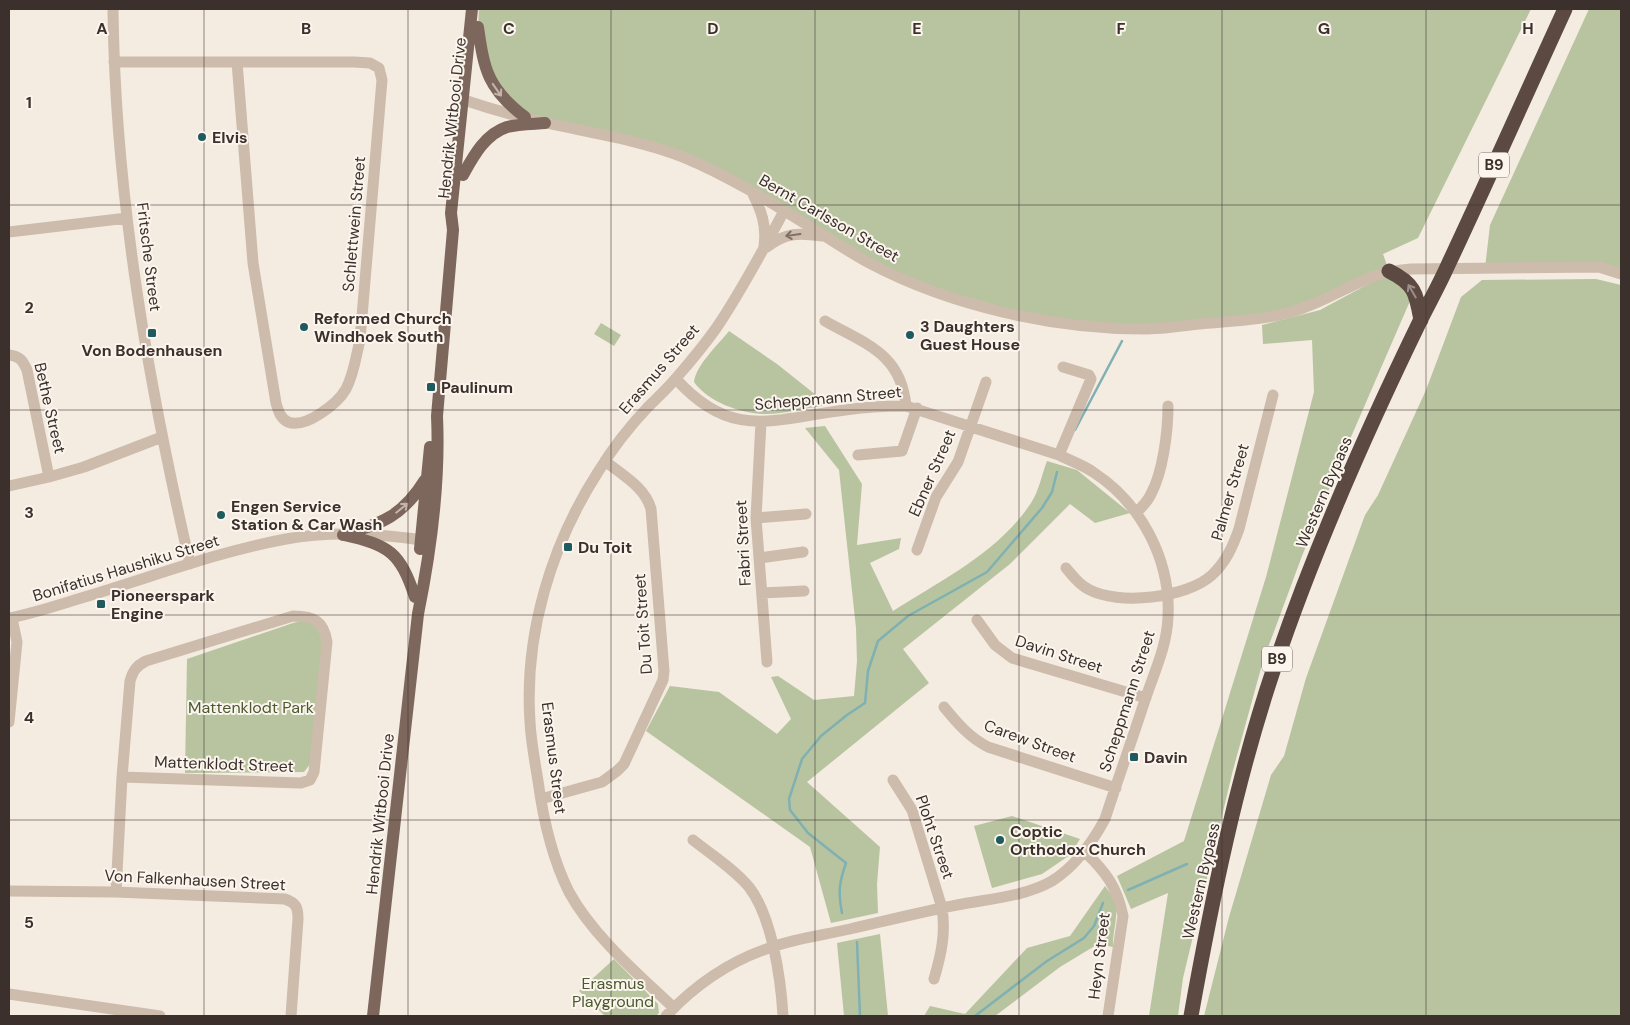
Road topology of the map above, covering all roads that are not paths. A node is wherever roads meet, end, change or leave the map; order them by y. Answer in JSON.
{"nodes":[{"id":1,"x":113,"y":9,"type":"edge"},
{"id":2,"x":472,"y":9,"type":"edge"},
{"id":3,"x":479,"y":9,"type":"edge"},
{"id":4,"x":1565,"y":9,"type":"edge"},
{"id":5,"x":478,"y":27,"type":"junction"},
{"id":6,"x":114,"y":62,"type":"junction"},
{"id":7,"x":237,"y":62,"type":"junction"},
{"id":8,"x":468,"y":102,"type":"junction"},
{"id":9,"x":524,"y":117,"type":"junction"},
{"id":10,"x":545,"y":122,"type":"junction"},
{"id":11,"x":463,"y":176,"type":"junction"},
{"id":12,"x":752,"y":192,"type":"junction"},
{"id":13,"x":784,"y":211,"type":"junction"},
{"id":14,"x":127,"y":218,"type":"junction"},
{"id":15,"x":453,"y":230,"type":"junction"},
{"id":16,"x":9,"y":232,"type":"edge"},
{"id":17,"x":826,"y":236,"type":"junction"},
{"id":18,"x":764,"y":250,"type":"junction"},
{"id":19,"x":1447,"y":268,"type":"junction"},
{"id":20,"x":1389,"y":271,"type":"junction"},
{"id":21,"x":1621,"y":274,"type":"edge"},
{"id":22,"x":1421,"y":320,"type":"junction"},
{"id":23,"x":825,"y":321,"type":"dead end"},
{"id":24,"x":9,"y":355,"type":"edge"},
{"id":25,"x":1063,"y":367,"type":"dead end"},
{"id":26,"x":676,"y":380,"type":"junction"},
{"id":27,"x":986,"y":382,"type":"dead end"},
{"id":28,"x":1273,"y":395,"type":"dead end"},
{"id":29,"x":1168,"y":406,"type":"dead end"},
{"id":30,"x":911,"y":407,"type":"junction"},
{"id":31,"x":437,"y":416,"type":"junction"},
{"id":32,"x":761,"y":422,"type":"junction"},
{"id":33,"x":971,"y":426,"type":"junction"},
{"id":34,"x":162,"y":437,"type":"junction"},
{"id":35,"x":858,"y":455,"type":"dead end"},
{"id":36,"x":1059,"y":455,"type":"junction"},
{"id":37,"x":605,"y":461,"type":"junction"},
{"id":38,"x":427,"y":476,"type":"junction"},
{"id":39,"x":49,"y":477,"type":"junction"},
{"id":40,"x":9,"y":486,"type":"edge"},
{"id":41,"x":1137,"y":512,"type":"junction"},
{"id":42,"x":806,"y":514,"type":"dead end"},
{"id":43,"x":756,"y":518,"type":"junction"},
{"id":44,"x":343,"y":534,"type":"junction"},
{"id":45,"x":426,"y":540,"type":"junction"},
{"id":46,"x":917,"y":550,"type":"dead end"},
{"id":47,"x":803,"y":552,"type":"dead end"},
{"id":48,"x":759,"y":558,"type":"junction"},
{"id":49,"x":190,"y":564,"type":"junction"},
{"id":50,"x":1066,"y":568,"type":"dead end"},
{"id":51,"x":804,"y":591,"type":"dead end"},
{"id":52,"x":762,"y":593,"type":"junction"},
{"id":53,"x":1168,"y":595,"type":"junction"},
{"id":54,"x":414,"y":597,"type":"junction"},
{"id":55,"x":31,"y":613,"type":"junction"},
{"id":56,"x":418,"y":614,"type":"junction"},
{"id":57,"x":10,"y":618,"type":"edge"},
{"id":58,"x":977,"y":620,"type":"dead end"},
{"id":59,"x":9,"y":631,"type":"edge"},
{"id":60,"x":16,"y":642,"type":"junction"},
{"id":61,"x":767,"y":662,"type":"dead end"},
{"id":62,"x":1146,"y":698,"type":"junction"},
{"id":63,"x":944,"y":706,"type":"dead end"},
{"id":64,"x":9,"y":722,"type":"edge"},
{"id":65,"x":122,"y":777,"type":"junction"},
{"id":66,"x":893,"y":780,"type":"dead end"},
{"id":67,"x":1116,"y":788,"type":"junction"},
{"id":68,"x":541,"y":799,"type":"junction"},
{"id":69,"x":693,"y":840,"type":"dead end"},
{"id":70,"x":1085,"y":852,"type":"junction"},
{"id":71,"x":9,"y":891,"type":"edge"},
{"id":72,"x":116,"y":892,"type":"junction"},
{"id":73,"x":942,"y":908,"type":"junction"},
{"id":74,"x":773,"y":946,"type":"junction"},
{"id":75,"x":934,"y":980,"type":"dead end"},
{"id":76,"x":9,"y":994,"type":"edge"},
{"id":77,"x":103,"y":1012,"type":"edge"},
{"id":78,"x":670,"y":1012,"type":"edge"},
{"id":79,"x":160,"y":1016,"type":"edge"},
{"id":80,"x":291,"y":1016,"type":"edge"},
{"id":81,"x":373,"y":1016,"type":"edge"},
{"id":82,"x":783,"y":1016,"type":"edge"},
{"id":83,"x":1108,"y":1016,"type":"edge"},
{"id":84,"x":1191,"y":1016,"type":"edge"}],
"edges":[{"from":1,"to":6,"type":"street","name":"Fritsche Street"},
{"from":2,"to":8,"type":"main road","name":"Hendrik Witbooi Drive"},
{"from":3,"to":5,"type":"main road","name":"Hendrik Witbooi Drive"},
{"from":4,"to":19,"type":"highway","name":"Western Bypass","number":"B9"},
{"from":5,"to":8,"type":"main road","name":"Hendrik Witbooi Drive"},
{"from":5,"to":9,"type":"main road","one_way":true},
{"from":6,"to":7,"type":"street","name":"Schlettwein Street"},
{"from":6,"to":14,"type":"street","name":"Fritsche Street"},
{"from":7,"to":7,"type":"street","name":"Schlettwein Street"},
{"from":8,"to":9,"type":"street","name":"Bernt Carlsson Street"},
{"from":8,"to":11,"type":"main road","name":"Hendrik Witbooi Drive"},
{"from":8,"to":15,"type":"main road","name":"Hendrik Witbooi Drive"},
{"from":9,"to":10,"type":"street","name":"Bernt Carlsson Street"},
{"from":10,"to":11,"type":"main road"},
{"from":10,"to":12,"type":"street","name":"Bernt Carlsson Street"},
{"from":11,"to":15,"type":"main road","name":"Hendrik Witbooi Drive"},
{"from":12,"to":13,"type":"street","name":"Bernt Carlsson Street"},
{"from":12,"to":18,"type":"street"},
{"from":13,"to":17,"type":"street","name":"Bernt Carlsson Street"},
{"from":13,"to":18,"type":"street","name":"Erasmus Street"},
{"from":14,"to":16,"type":"street"},
{"from":14,"to":34,"type":"street","name":"Fritsche Street"},
{"from":15,"to":31,"type":"main road","name":"Hendrik Witbooi Drive"},
{"from":17,"to":18,"type":"street","one_way":true},
{"from":17,"to":20,"type":"street","name":"Bernt Carlsson Street"},
{"from":18,"to":26,"type":"street","name":"Erasmus Street"},
{"from":19,"to":20,"type":"street","name":"Bernt Carlsson Street"},
{"from":19,"to":21,"type":"street","name":"Bernt Carlsson Street"},
{"from":19,"to":22,"type":"highway","name":"Western Bypass","number":"B9"},
{"from":22,"to":20,"type":"highway","one_way":true},
{"from":22,"to":84,"type":"highway","name":"Western Bypass","number":"B9"},
{"from":23,"to":30,"type":"street"},
{"from":24,"to":39,"type":"street","name":"Bethe Street"},
{"from":25,"to":36,"type":"street"},
{"from":26,"to":32,"type":"street","name":"Scheppmann Street"},
{"from":26,"to":37,"type":"street","name":"Erasmus Street"},
{"from":27,"to":33,"type":"street","name":"Ebner Street"},
{"from":28,"to":53,"type":"street","name":"Palmer Street"},
{"from":29,"to":41,"type":"street"},
{"from":30,"to":32,"type":"street","name":"Scheppmann Street"},
{"from":30,"to":33,"type":"street","name":"Scheppmann Street"},
{"from":30,"to":35,"type":"street"},
{"from":31,"to":38,"type":"main road","name":"Hendrik Witbooi Drive"},
{"from":31,"to":45,"type":"main road","name":"Hendrik Witbooi Drive"},
{"from":32,"to":43,"type":"street","name":"Fabri Street"},
{"from":33,"to":36,"type":"street","name":"Scheppmann Street"},
{"from":33,"to":46,"type":"street","name":"Ebner Street"},
{"from":34,"to":39,"type":"street"},
{"from":34,"to":49,"type":"street","name":"Fritsche Street"},
{"from":36,"to":41,"type":"street","name":"Scheppmann Street"},
{"from":37,"to":68,"type":"street","name":"Erasmus Street"},
{"from":37,"to":68,"type":"street","name":"Du Toit Street"},
{"from":44,"to":38,"type":"main road","one_way":true},
{"from":38,"to":45,"type":"main road","name":"Hendrik Witbooi Drive"},
{"from":39,"to":40,"type":"street"},
{"from":41,"to":53,"type":"street","name":"Scheppmann Street"},
{"from":42,"to":43,"type":"street"},
{"from":43,"to":48,"type":"street","name":"Fabri Street"},
{"from":44,"to":45,"type":"street","name":"Bonifatius Haushiku Street"},
{"from":44,"to":49,"type":"street","name":"Bonifatius Haushiku Street"},
{"from":44,"to":54,"type":"main road"},
{"from":45,"to":54,"type":"main road","name":"Hendrik Witbooi Drive"},
{"from":45,"to":56,"type":"main road","name":"Hendrik Witbooi Drive"},
{"from":47,"to":48,"type":"street"},
{"from":48,"to":52,"type":"street","name":"Fabri Street"},
{"from":49,"to":55,"type":"street","name":"Bonifatius Haushiku Street"},
{"from":50,"to":53,"type":"street","name":"Palmer Street"},
{"from":51,"to":52,"type":"street"},
{"from":52,"to":61,"type":"street","name":"Fabri Street"},
{"from":53,"to":62,"type":"street","name":"Scheppmann Street"},
{"from":54,"to":56,"type":"main road","name":"Hendrik Witbooi Drive"},
{"from":55,"to":57,"type":"street","name":"Bonifatius Haushiku Street"},
{"from":55,"to":60,"type":"street"},
{"from":56,"to":81,"type":"main road","name":"Hendrik Witbooi Drive"},
{"from":57,"to":60,"type":"street"},
{"from":58,"to":62,"type":"street","name":"Davin Street"},
{"from":59,"to":60,"type":"street"},
{"from":60,"to":64,"type":"street"},
{"from":62,"to":67,"type":"street","name":"Scheppmann Street"},
{"from":63,"to":67,"type":"street","name":"Carew Street"},
{"from":65,"to":65,"type":"street","name":"Mattenklodt Street"},
{"from":65,"to":72,"type":"street","name":"Mattenklodt Street"},
{"from":66,"to":73,"type":"street","name":"Ploht Street"},
{"from":67,"to":70,"type":"street","name":"Scheppmann Street"},
{"from":68,"to":78,"type":"street","name":"Erasmus Street"},
{"from":69,"to":74,"type":"street"},
{"from":70,"to":73,"type":"street","name":"Scheppmann Street"},
{"from":70,"to":83,"type":"street","name":"Heyn Street"},
{"from":71,"to":72,"type":"street","name":"Von Falkenhausen Street"},
{"from":72,"to":80,"type":"street","name":"Von Falkenhausen Street"},
{"from":73,"to":74,"type":"street","name":"Scheppmann Street"},
{"from":73,"to":75,"type":"street","name":"Ploht Street"},
{"from":74,"to":78,"type":"street","name":"Scheppmann Street"},
{"from":74,"to":82,"type":"street"},
{"from":76,"to":77,"type":"street"},
{"from":77,"to":79,"type":"street"}]}
